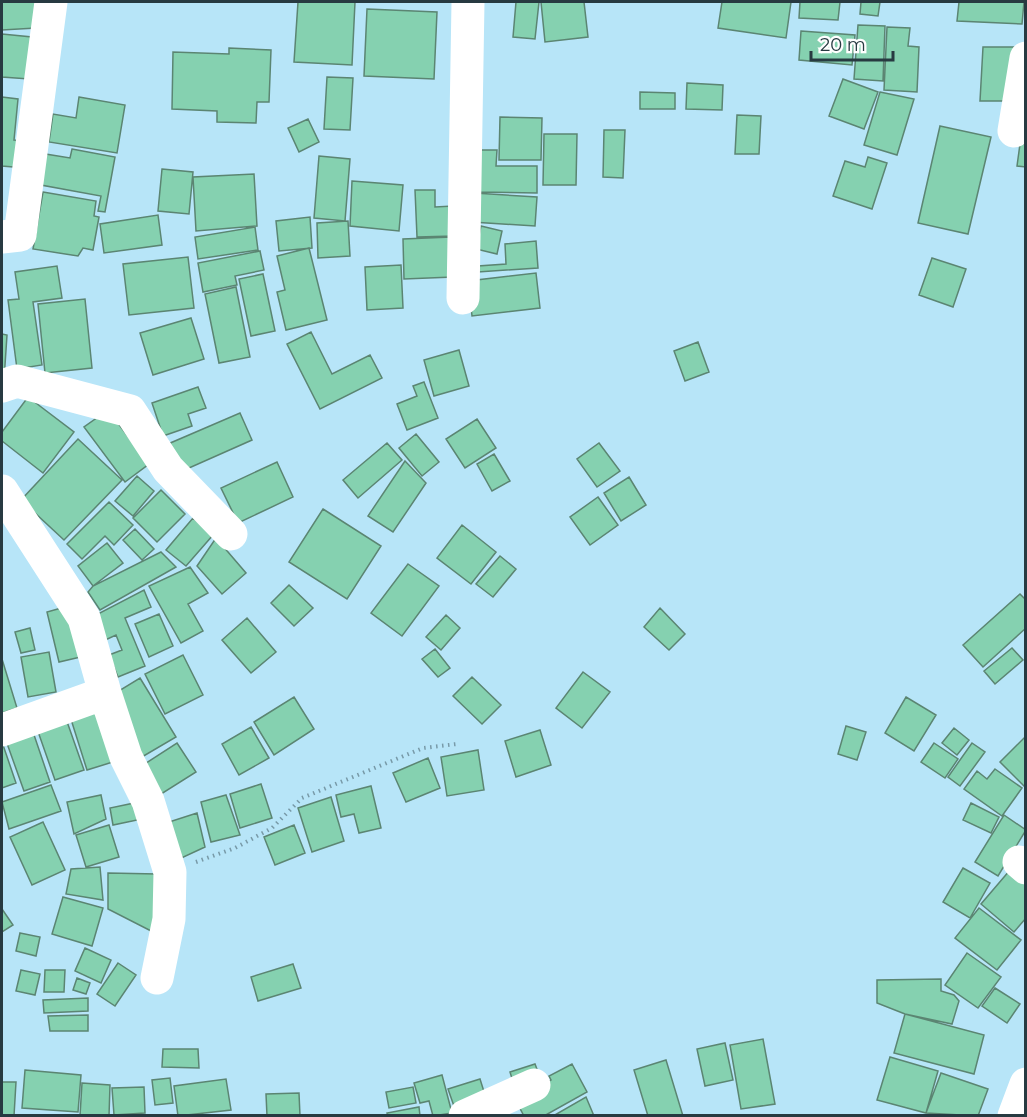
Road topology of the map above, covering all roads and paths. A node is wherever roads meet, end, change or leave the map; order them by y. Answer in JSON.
{"nodes":[{"id":1,"x":51,"y":2,"type":"edge"},
{"id":2,"x":468,"y":2,"type":"edge"},
{"id":3,"x":1026,"y":58,"type":"edge"},
{"id":4,"x":1014,"y":131,"type":"dead end"},
{"id":5,"x":2,"y":237,"type":"edge"},
{"id":6,"x":463,"y":298,"type":"dead end"},
{"id":7,"x":2,"y":386,"type":"edge"},
{"id":8,"x":2,"y":491,"type":"edge"},
{"id":9,"x":231,"y":534,"type":"dead end"},
{"id":10,"x":105,"y":693,"type":"junction"},
{"id":11,"x":2,"y":730,"type":"edge"},
{"id":12,"x":457,"y":744,"type":"dead end"},
{"id":13,"x":170,"y":872,"type":"junction"},
{"id":14,"x":157,"y":978,"type":"dead end"},
{"id":15,"x":1026,"y":1084,"type":"edge"},
{"id":16,"x":534,"y":1085,"type":"dead end"},
{"id":17,"x":465,"y":1116,"type":"edge"},
{"id":18,"x":1014,"y":1116,"type":"edge"}],
"edges":[{"from":1,"to":5,"type":"street"},
{"from":2,"to":6,"type":"street"},
{"from":3,"to":4,"type":"street"},
{"from":7,"to":9,"type":"street"},
{"from":8,"to":10,"type":"street"},
{"from":10,"to":11,"type":"street"},
{"from":10,"to":13,"type":"street"},
{"from":12,"to":13,"type":"path"},
{"from":13,"to":14,"type":"street"},
{"from":15,"to":18,"type":"street"},
{"from":16,"to":17,"type":"street"}]}
